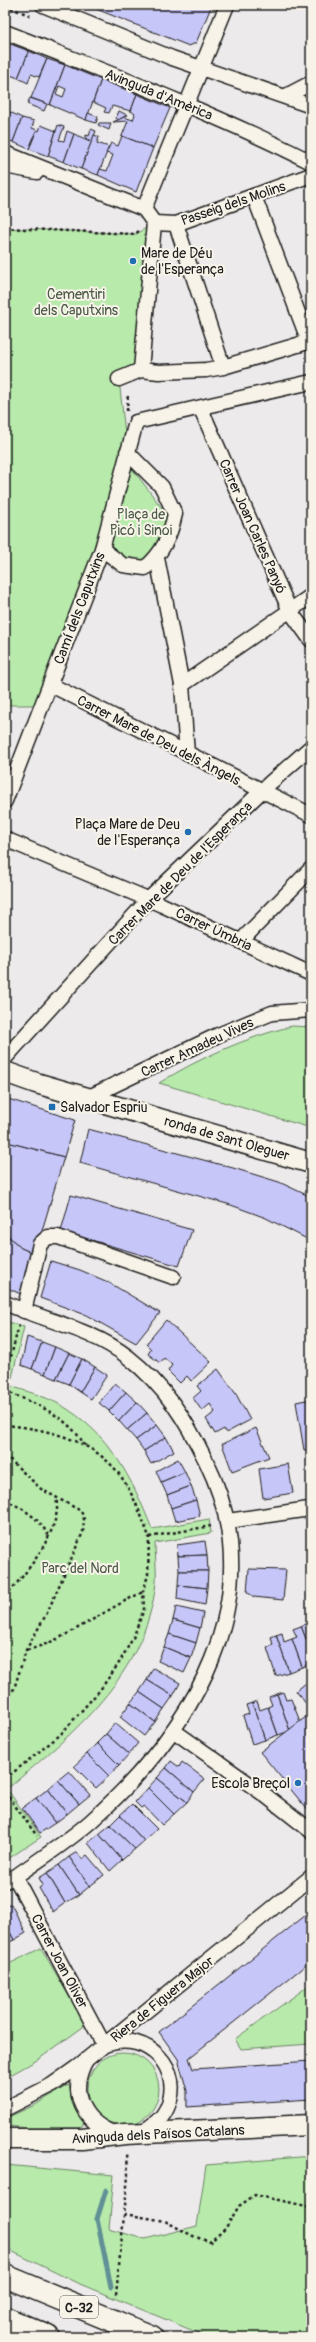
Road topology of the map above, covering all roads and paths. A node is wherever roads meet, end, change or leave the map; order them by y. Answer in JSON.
{"nodes":[{"id":1,"x":43,"y":5,"type":"edge"},
{"id":2,"x":226,"y":5,"type":"edge"},
{"id":3,"x":5,"y":32,"type":"edge"},
{"id":4,"x":200,"y":67,"type":"junction"},
{"id":5,"x":311,"y":83,"type":"edge"},
{"id":6,"x":286,"y":96,"type":"junction"},
{"id":7,"x":186,"y":104,"type":"junction"},
{"id":8,"x":311,"y":106,"type":"edge"},
{"id":9,"x":5,"y":153,"type":"edge"},
{"id":10,"x":311,"y":162,"type":"edge"},
{"id":11,"x":5,"y":166,"type":"edge"},
{"id":12,"x":57,"y":175,"type":"junction"},
{"id":13,"x":311,"y":175,"type":"edge"},
{"id":14,"x":254,"y":196,"type":"junction"},
{"id":15,"x":144,"y":209,"type":"junction"},
{"id":16,"x":154,"y":223,"type":"junction"},
{"id":17,"x":176,"y":224,"type":"junction"},
{"id":18,"x":5,"y":228,"type":"edge"},
{"id":19,"x":310,"y":342,"type":"edge"},
{"id":20,"x":223,"y":367,"type":"junction"},
{"id":21,"x":141,"y":370,"type":"junction"},
{"id":22,"x":119,"y":378,"type":"dead end"},
{"id":23,"x":311,"y":382,"type":"edge"},
{"id":24,"x":133,"y":391,"type":"dead end"},
{"id":25,"x":201,"y":409,"type":"junction"},
{"id":26,"x":136,"y":422,"type":"junction"},
{"id":27,"x":127,"y":452,"type":"junction"},
{"id":28,"x":102,"y":549,"type":"junction"},
{"id":29,"x":157,"y":558,"type":"junction"},
{"id":30,"x":311,"y":596,"type":"edge"},
{"id":31,"x":290,"y":611,"type":"junction"},
{"id":32,"x":311,"y":640,"type":"edge"},
{"id":33,"x":51,"y":685,"type":"junction"},
{"id":34,"x":182,"y":685,"type":"junction"},
{"id":35,"x":311,"y":747,"type":"edge"},
{"id":36,"x":187,"y":754,"type":"junction"},
{"id":37,"x":262,"y":792,"type":"junction"},
{"id":38,"x":5,"y":800,"type":"edge"},
{"id":39,"x":311,"y":815,"type":"edge"},
{"id":40,"x":5,"y":839,"type":"edge"},
{"id":41,"x":311,"y":869,"type":"edge"},
{"id":42,"x":149,"y":899,"type":"junction"},
{"id":43,"x":241,"y":941,"type":"junction"},
{"id":44,"x":311,"y":974,"type":"edge"},
{"id":45,"x":311,"y":1010,"type":"edge"},
{"id":46,"x":5,"y":1058,"type":"edge"},
{"id":47,"x":5,"y":1072,"type":"edge"},
{"id":48,"x":87,"y":1098,"type":"junction"},
{"id":49,"x":311,"y":1163,"type":"edge"},
{"id":50,"x":173,"y":1276,"type":"dead end"},
{"id":51,"x":5,"y":1303,"type":"edge"},
{"id":52,"x":24,"y":1312,"type":"junction"},
{"id":53,"x":19,"y":1325,"type":"dead end"},
{"id":54,"x":5,"y":1380,"type":"edge"},
{"id":55,"x":5,"y":1391,"type":"edge"},
{"id":56,"x":5,"y":1425,"type":"edge"},
{"id":57,"x":86,"y":1447,"type":"junction"},
{"id":58,"x":5,"y":1455,"type":"edge"},
{"id":59,"x":56,"y":1497,"type":"junction"},
{"id":60,"x":5,"y":1500,"type":"edge"},
{"id":61,"x":309,"y":1509,"type":"dead end"},
{"id":62,"x":228,"y":1521,"type":"junction"},
{"id":63,"x":210,"y":1526,"type":"dead end"},
{"id":64,"x":48,"y":1535,"type":"junction"},
{"id":65,"x":149,"y":1537,"type":"junction"},
{"id":66,"x":143,"y":1592,"type":"junction"},
{"id":67,"x":5,"y":1596,"type":"edge"},
{"id":68,"x":26,"y":1650,"type":"junction"},
{"id":69,"x":5,"y":1697,"type":"edge"},
{"id":70,"x":174,"y":1731,"type":"junction"},
{"id":71,"x":5,"y":1780,"type":"edge"},
{"id":72,"x":5,"y":1792,"type":"edge"},
{"id":73,"x":311,"y":1831,"type":"edge"},
{"id":74,"x":37,"y":1836,"type":"dead end"},
{"id":75,"x":311,"y":1877,"type":"edge"},
{"id":76,"x":10,"y":1879,"type":"edge"},
{"id":77,"x":104,"y":2045,"type":"junction"},
{"id":78,"x":88,"y":2057,"type":"junction"},
{"id":79,"x":5,"y":2109,"type":"edge"},
{"id":80,"x":311,"y":2125,"type":"edge"},
{"id":81,"x":128,"y":2134,"type":"junction"},
{"id":82,"x":5,"y":2139,"type":"edge"},
{"id":83,"x":311,"y":2207,"type":"edge"},
{"id":84,"x":124,"y":2214,"type":"junction"},
{"id":85,"x":5,"y":2276,"type":"edge"},
{"id":86,"x":116,"y":2295,"type":"dead end"},
{"id":87,"x":5,"y":2318,"type":"edge"},
{"id":88,"x":49,"y":2337,"type":"edge"},
{"id":89,"x":152,"y":2337,"type":"edge"}],
"edges":[{"from":1,"to":4,"type":"street"},
{"from":2,"to":4,"type":"street"},
{"from":3,"to":7,"type":"street","name":"Avinguda d'Amèrica"},
{"from":4,"to":6,"type":"street"},
{"from":4,"to":7,"type":"street"},
{"from":5,"to":6,"type":"street"},
{"from":6,"to":8,"type":"street"},
{"from":7,"to":10,"type":"street","name":"Avinguda d'Amèrica"},
{"from":7,"to":15,"type":"street"},
{"from":9,"to":12,"type":"street"},
{"from":11,"to":12,"type":"street"},
{"from":12,"to":15,"type":"street"},
{"from":13,"to":14,"type":"street","name":"Passeig dels Molins"},
{"from":14,"to":17,"type":"street","name":"Passeig dels Molins"},
{"from":14,"to":19,"type":"street"},
{"from":15,"to":16,"type":"street"},
{"from":16,"to":17,"type":"street","name":"Passeig dels Molins"},
{"from":16,"to":18,"type":"path"},
{"from":16,"to":21,"type":"street"},
{"from":17,"to":20,"type":"street"},
{"from":19,"to":20,"type":"street"},
{"from":20,"to":21,"type":"street"},
{"from":21,"to":22,"type":"street"},
{"from":23,"to":25,"type":"street"},
{"from":24,"to":26,"type":"path"},
{"from":25,"to":26,"type":"street"},
{"from":25,"to":31,"type":"street","name":"Carrer Joan Carles Panyó"},
{"from":26,"to":27,"type":"street","name":"Camí dels Caputxins"},
{"from":27,"to":28,"type":"street","name":"Camí dels Caputxins"},
{"from":27,"to":29,"type":"street"},
{"from":28,"to":29,"type":"street"},
{"from":28,"to":33,"type":"street","name":"Camí dels Caputxins"},
{"from":29,"to":34,"type":"street"},
{"from":30,"to":31,"type":"street"},
{"from":31,"to":32,"type":"street","name":"Carrer Joan Carles Panyó"},
{"from":31,"to":34,"type":"street"},
{"from":33,"to":36,"type":"street","name":"Carrer Mare de Deu dels Àngels"},
{"from":33,"to":38,"type":"street","name":"Camí dels Caputxins"},
{"from":34,"to":36,"type":"street"},
{"from":35,"to":37,"type":"street","name":"Carrer Mare de Deu de l'Esperança"},
{"from":36,"to":37,"type":"street","name":"Carrer Mare de Deu dels Àngels"},
{"from":37,"to":39,"type":"street","name":"Carrer Mare de Deu dels Àngels"},
{"from":37,"to":42,"type":"street","name":"Carrer Mare de Deu de l'Esperança"},
{"from":40,"to":42,"type":"street","name":"Carrer Umbria"},
{"from":41,"to":43,"type":"street"},
{"from":42,"to":43,"type":"street","name":"Carrer Umbria"},
{"from":42,"to":46,"type":"street","name":"Carrer Mare de Deu de l'Esperança"},
{"from":43,"to":44,"type":"street","name":"Carrer Umbria"},
{"from":45,"to":48,"type":"street","name":"Carrer Amadeu Vives"},
{"from":47,"to":48,"type":"street","name":"ronda de Sant Oleguer"},
{"from":48,"to":49,"type":"street","name":"ronda de Sant Oleguer"},
{"from":50,"to":52,"type":"street"},
{"from":51,"to":52,"type":"street"},
{"from":52,"to":62,"type":"street"},
{"from":53,"to":54,"type":"path"},
{"from":55,"to":57,"type":"path"},
{"from":56,"to":57,"type":"path"},
{"from":57,"to":65,"type":"path"},
{"from":58,"to":59,"type":"path"},
{"from":59,"to":64,"type":"path"},
{"from":59,"to":68,"type":"path"},
{"from":60,"to":64,"type":"path"},
{"from":61,"to":62,"type":"street"},
{"from":62,"to":70,"type":"street"},
{"from":63,"to":65,"type":"path"},
{"from":64,"to":67,"type":"path"},
{"from":65,"to":66,"type":"path"},
{"from":66,"to":68,"type":"path"},
{"from":66,"to":71,"type":"path"},
{"from":68,"to":69,"type":"path"},
{"from":70,"to":73,"type":"street"},
{"from":70,"to":76,"type":"street"},
{"from":72,"to":74,"type":"path"},
{"from":75,"to":77,"type":"street","name":"Riera de Figuera Major"},
{"from":76,"to":77,"type":"street","name":"Carrer Joan Oliver"},
{"from":77,"to":78,"type":"street","name":"Riera de Figuera Major"},
{"from":77,"to":81,"type":"street"},
{"from":78,"to":79,"type":"street","name":"Riera de Figuera Major"},
{"from":78,"to":81,"type":"street"},
{"from":80,"to":81,"type":"street","name":"Avinguda dels Països Catalans"},
{"from":81,"to":82,"type":"street","name":"Avinguda dels Països Catalans"},
{"from":81,"to":84,"type":"path"},
{"from":83,"to":84,"type":"path"},
{"from":84,"to":86,"type":"path"},
{"from":85,"to":89,"type":"highway","number":"C-32"},
{"from":87,"to":88,"type":"highway"}]}
